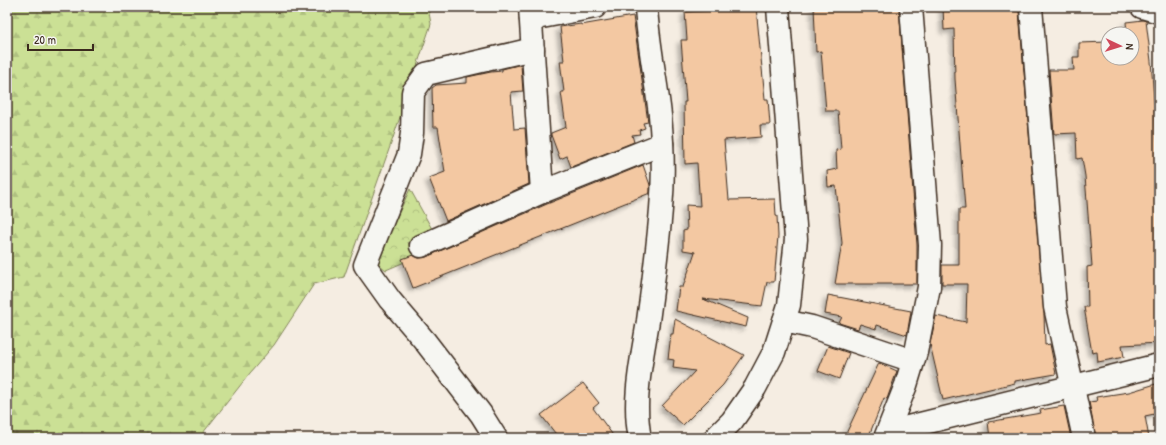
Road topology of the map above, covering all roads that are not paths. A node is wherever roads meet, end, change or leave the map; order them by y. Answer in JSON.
{"nodes":[{"id":1,"x":595,"y":7,"type":"edge"},
{"id":2,"x":646,"y":7,"type":"edge"},
{"id":3,"x":778,"y":7,"type":"edge"},
{"id":4,"x":911,"y":7,"type":"edge"},
{"id":5,"x":1031,"y":7,"type":"edge"},
{"id":6,"x":1142,"y":7,"type":"edge"},
{"id":7,"x":1159,"y":12,"type":"edge"},
{"id":8,"x":530,"y":13,"type":"edge"},
{"id":9,"x":533,"y":49,"type":"junction"},
{"id":10,"x":662,"y":144,"type":"junction"},
{"id":11,"x":542,"y":192,"type":"junction"},
{"id":12,"x":421,"y":246,"type":"dead end"},
{"id":13,"x":784,"y":321,"type":"junction"},
{"id":14,"x":913,"y":361,"type":"junction"},
{"id":15,"x":1159,"y":365,"type":"edge"},
{"id":16,"x":1072,"y":386,"type":"junction"},
{"id":17,"x":886,"y":435,"type":"edge"},
{"id":18,"x":496,"y":438,"type":"edge"},
{"id":19,"x":640,"y":438,"type":"edge"},
{"id":20,"x":715,"y":438,"type":"edge"},
{"id":21,"x":1084,"y":438,"type":"edge"}],
"edges":[{"from":1,"to":8,"type":"street"},
{"from":2,"to":10,"type":"street"},
{"from":3,"to":13,"type":"street"},
{"from":4,"to":14,"type":"street"},
{"from":5,"to":16,"type":"street"},
{"from":6,"to":7,"type":"street"},
{"from":8,"to":9,"type":"street"},
{"from":9,"to":11,"type":"street"},
{"from":9,"to":18,"type":"street"},
{"from":10,"to":11,"type":"street"},
{"from":10,"to":19,"type":"street"},
{"from":11,"to":12,"type":"street"},
{"from":13,"to":14,"type":"street"},
{"from":13,"to":20,"type":"street"},
{"from":14,"to":17,"type":"street"},
{"from":15,"to":16,"type":"street"},
{"from":16,"to":17,"type":"street"},
{"from":16,"to":21,"type":"street"}]}
